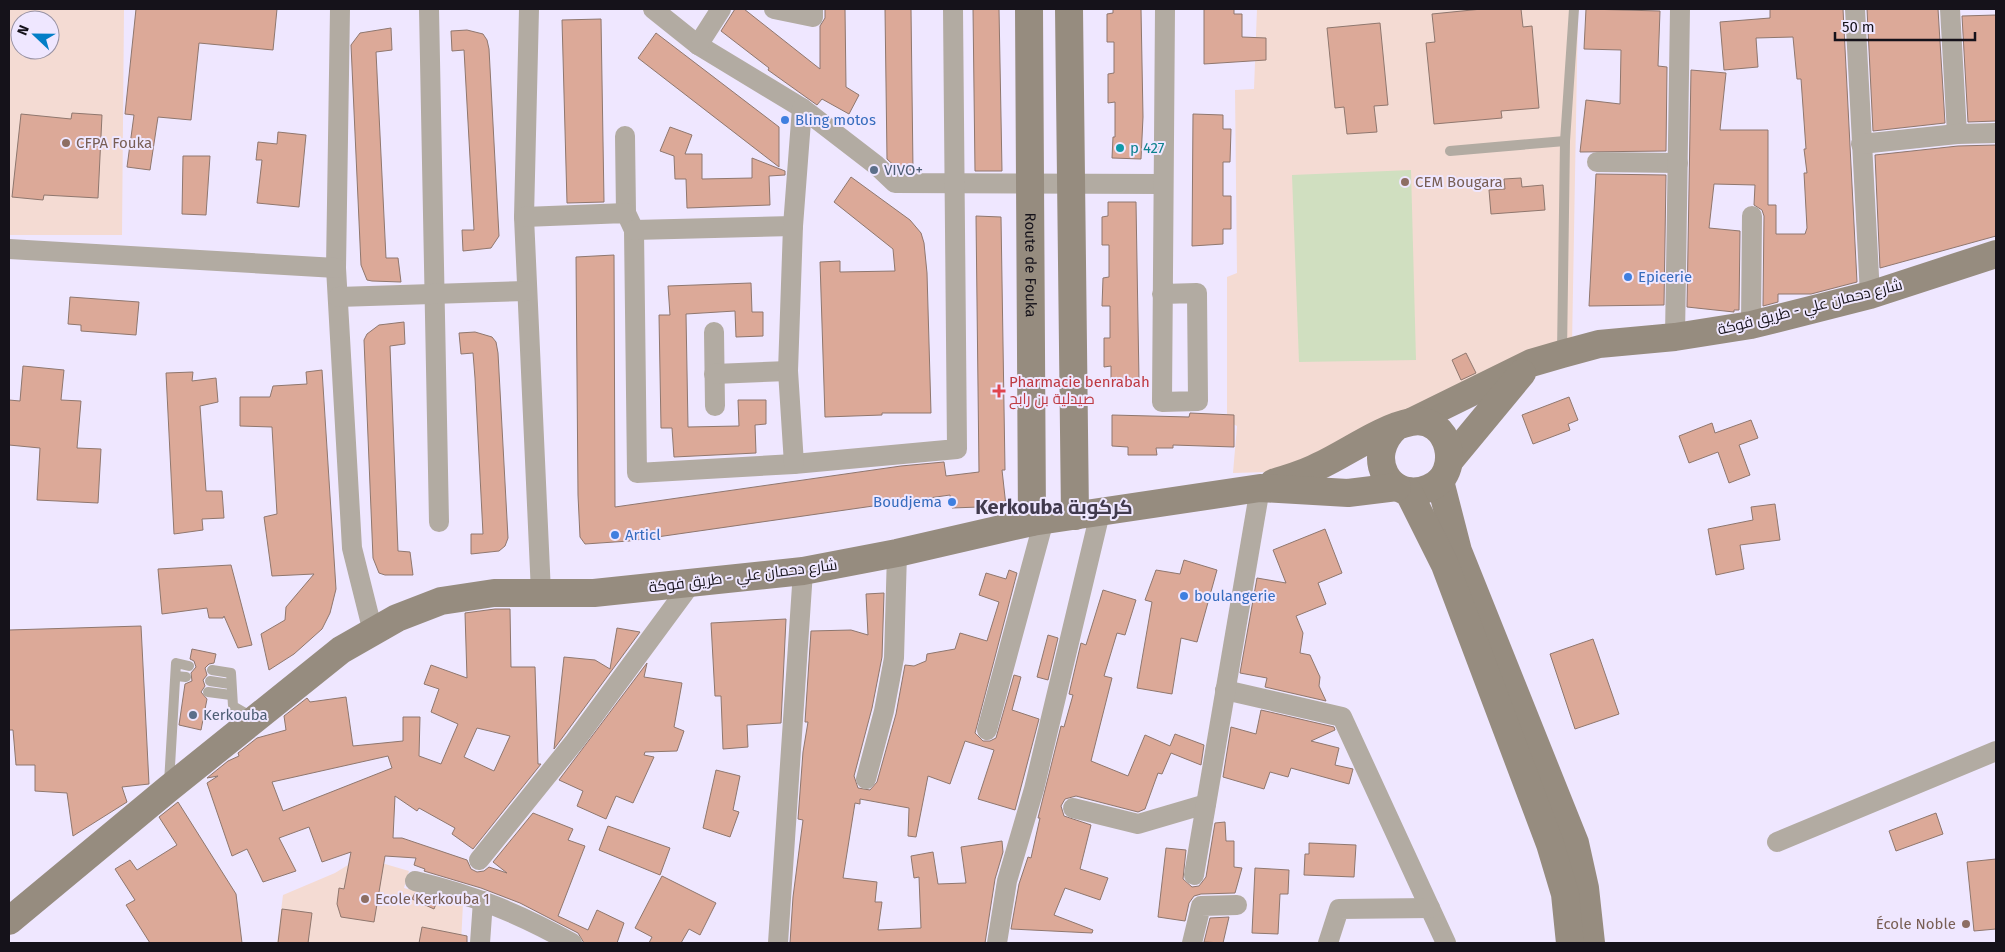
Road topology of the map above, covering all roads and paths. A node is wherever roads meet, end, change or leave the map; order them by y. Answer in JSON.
{"nodes":[{"id":1,"x":340,"y":9,"type":"edge"},
{"id":2,"x":430,"y":9,"type":"edge"},
{"id":3,"x":529,"y":9,"type":"edge"},
{"id":4,"x":652,"y":9,"type":"edge"},
{"id":5,"x":721,"y":9,"type":"edge"},
{"id":6,"x":774,"y":9,"type":"edge"},
{"id":7,"x":813,"y":9,"type":"edge"},
{"id":8,"x":953,"y":9,"type":"edge"},
{"id":9,"x":1029,"y":9,"type":"edge"},
{"id":10,"x":1069,"y":9,"type":"edge"},
{"id":11,"x":1165,"y":9,"type":"edge"},
{"id":12,"x":1574,"y":9,"type":"edge"},
{"id":13,"x":1680,"y":9,"type":"edge"},
{"id":14,"x":1855,"y":9,"type":"edge"},
{"id":15,"x":1950,"y":9,"type":"edge"},
{"id":16,"x":698,"y":45,"type":"junction"},
{"id":17,"x":802,"y":108,"type":"junction"},
{"id":18,"x":1996,"y":133,"type":"edge"},
{"id":19,"x":1957,"y":134,"type":"junction"},
{"id":20,"x":625,"y":136,"type":"dead end"},
{"id":21,"x":1564,"y":141,"type":"junction"},
{"id":22,"x":1861,"y":144,"type":"junction"},
{"id":23,"x":1450,"y":150,"type":"dead end"},
{"id":24,"x":1597,"y":162,"type":"dead end"},
{"id":25,"x":1678,"y":163,"type":"junction"},
{"id":26,"x":954,"y":182,"type":"junction"},
{"id":27,"x":1071,"y":183,"type":"junction"},
{"id":28,"x":1030,"y":184,"type":"junction"},
{"id":29,"x":1162,"y":184,"type":"junction"},
{"id":30,"x":1752,"y":216,"type":"dead end"},
{"id":31,"x":524,"y":217,"type":"junction"},
{"id":32,"x":630,"y":222,"type":"junction"},
{"id":33,"x":794,"y":226,"type":"junction"},
{"id":34,"x":9,"y":249,"type":"edge"},
{"id":35,"x":1996,"y":254,"type":"edge"},
{"id":36,"x":336,"y":268,"type":"junction"},
{"id":37,"x":526,"y":292,"type":"junction"},
{"id":38,"x":434,"y":294,"type":"junction"},
{"id":39,"x":1162,"y":294,"type":"junction"},
{"id":40,"x":1870,"y":295,"type":"junction"},
{"id":41,"x":338,"y":297,"type":"junction"},
{"id":42,"x":1752,"y":325,"type":"junction"},
{"id":43,"x":714,"y":332,"type":"dead end"},
{"id":44,"x":1675,"y":337,"type":"junction"},
{"id":45,"x":1562,"y":354,"type":"junction"},
{"id":46,"x":1531,"y":363,"type":"junction"},
{"id":47,"x":788,"y":371,"type":"junction"},
{"id":48,"x":714,"y":374,"type":"junction"},
{"id":49,"x":715,"y":406,"type":"dead end"},
{"id":50,"x":1405,"y":424,"type":"junction"},
{"id":51,"x":794,"y":464,"type":"junction"},
{"id":52,"x":1445,"y":471,"type":"junction"},
{"id":53,"x":1260,"y":488,"type":"junction"},
{"id":54,"x":1402,"y":489,"type":"junction"},
{"id":55,"x":1087,"y":514,"type":"junction"},
{"id":56,"x":1038,"y":521,"type":"junction"},
{"id":57,"x":439,"y":522,"type":"dead end"},
{"id":58,"x":897,"y":553,"type":"junction"},
{"id":59,"x":803,"y":571,"type":"junction"},
{"id":60,"x":690,"y":585,"type":"junction"},
{"id":61,"x":541,"y":593,"type":"junction"},
{"id":62,"x":373,"y":632,"type":"junction"},
{"id":63,"x":189,"y":666,"type":"dead end"},
{"id":64,"x":212,"y":670,"type":"dead end"},
{"id":65,"x":210,"y":681,"type":"dead end"},
{"id":66,"x":230,"y":684,"type":"junction"},
{"id":67,"x":1225,"y":690,"type":"junction"},
{"id":68,"x":208,"y":692,"type":"dead end"},
{"id":69,"x":231,"y":696,"type":"junction"},
{"id":70,"x":256,"y":718,"type":"junction"},
{"id":71,"x":987,"y":730,"type":"dead end"},
{"id":72,"x":1996,"y":751,"type":"edge"},
{"id":73,"x":866,"y":779,"type":"dead end"},
{"id":74,"x":168,"y":788,"type":"junction"},
{"id":75,"x":1206,"y":804,"type":"junction"},
{"id":76,"x":1073,"y":808,"type":"dead end"},
{"id":77,"x":1778,"y":842,"type":"dead end"},
{"id":78,"x":479,"y":860,"type":"dead end"},
{"id":79,"x":1194,"y":875,"type":"dead end"},
{"id":80,"x":415,"y":881,"type":"dead end"},
{"id":81,"x":483,"y":901,"type":"junction"},
{"id":82,"x":1237,"y":905,"type":"dead end"},
{"id":83,"x":1430,"y":908,"type":"junction"},
{"id":84,"x":9,"y":922,"type":"edge"},
{"id":85,"x":480,"y":943,"type":"edge"},
{"id":86,"x":572,"y":943,"type":"edge"},
{"id":87,"x":778,"y":943,"type":"edge"},
{"id":88,"x":996,"y":943,"type":"edge"},
{"id":89,"x":1192,"y":943,"type":"edge"},
{"id":90,"x":1328,"y":943,"type":"edge"},
{"id":91,"x":1446,"y":943,"type":"edge"},
{"id":92,"x":1570,"y":943,"type":"edge"},
{"id":93,"x":1591,"y":943,"type":"edge"}],
"edges":[{"from":1,"to":36,"type":"street"},
{"from":2,"to":38,"type":"street"},
{"from":3,"to":31,"type":"street"},
{"from":4,"to":16,"type":"street"},
{"from":5,"to":16,"type":"street"},
{"from":6,"to":7,"type":"street"},
{"from":8,"to":26,"type":"street"},
{"from":9,"to":28,"type":"main road","name":"Route de Fouka"},
{"from":10,"to":27,"type":"main road"},
{"from":11,"to":29,"type":"street"},
{"from":12,"to":21,"type":"lane"},
{"from":13,"to":25,"type":"street"},
{"from":14,"to":22,"type":"street"},
{"from":15,"to":19,"type":"street"},
{"from":16,"to":17,"type":"street"},
{"from":17,"to":26,"type":"street"},
{"from":17,"to":33,"type":"street"},
{"from":18,"to":19,"type":"street"},
{"from":19,"to":22,"type":"street"},
{"from":20,"to":32,"type":"street"},
{"from":21,"to":23,"type":"lane"},
{"from":21,"to":45,"type":"lane"},
{"from":22,"to":40,"type":"street"},
{"from":24,"to":25,"type":"street"},
{"from":25,"to":44,"type":"street"},
{"from":26,"to":28,"type":"street"},
{"from":26,"to":51,"type":"street"},
{"from":27,"to":28,"type":"street"},
{"from":27,"to":29,"type":"street"},
{"from":27,"to":55,"type":"main road"},
{"from":28,"to":56,"type":"main road","name":"Route de Fouka"},
{"from":29,"to":39,"type":"street"},
{"from":30,"to":42,"type":"street"},
{"from":31,"to":32,"type":"street"},
{"from":31,"to":37,"type":"street"},
{"from":32,"to":33,"type":"street"},
{"from":32,"to":51,"type":"street"},
{"from":33,"to":47,"type":"street"},
{"from":34,"to":36,"type":"street"},
{"from":35,"to":40,"type":"main road","name":"شارع دحمان علي - طريق فوكة"},
{"from":36,"to":41,"type":"street"},
{"from":37,"to":38,"type":"street"},
{"from":37,"to":61,"type":"street"},
{"from":38,"to":41,"type":"street"},
{"from":38,"to":57,"type":"street"},
{"from":39,"to":39,"type":"street"},
{"from":40,"to":42,"type":"main road","name":"شارع دحمان علي - طريق فوكة"},
{"from":41,"to":62,"type":"street"},
{"from":42,"to":44,"type":"main road","name":"شارع دحمان علي - طريق فوكة"},
{"from":43,"to":48,"type":"street"},
{"from":44,"to":45,"type":"main road","name":"شارع دحمان علي - طريق فوكة"},
{"from":45,"to":46,"type":"main road","name":"شارع دحمان علي - طريق فوكة"},
{"from":46,"to":50,"type":"main road","name":"شارع دحمان علي - طريق فوكة"},
{"from":46,"to":52,"type":"main road"},
{"from":47,"to":48,"type":"street"},
{"from":47,"to":51,"type":"street"},
{"from":48,"to":49,"type":"street"},
{"from":50,"to":52,"type":"main road"},
{"from":50,"to":53,"type":"main road","name":"شارع دحمان علي - طريق فوكة"},
{"from":50,"to":54,"type":"main road"},
{"from":52,"to":54,"type":"main road"},
{"from":52,"to":93,"type":"main road"},
{"from":53,"to":54,"type":"main road","name":"شارع دحمان علي - طريق فوكة"},
{"from":53,"to":55,"type":"main road","name":"شارع دحمان علي - طريق فوكة"},
{"from":53,"to":67,"type":"street"},
{"from":54,"to":92,"type":"main road"},
{"from":55,"to":56,"type":"main road","name":"شارع دحمان علي - طريق فوكة"},
{"from":55,"to":88,"type":"street"},
{"from":56,"to":58,"type":"main road","name":"شارع دحمان علي - طريق فوكة"},
{"from":56,"to":71,"type":"street"},
{"from":58,"to":59,"type":"main road","name":"شارع دحمان علي - طريق فوكة"},
{"from":58,"to":73,"type":"street"},
{"from":59,"to":60,"type":"main road","name":"شارع دحمان علي - طريق فوكة"},
{"from":59,"to":87,"type":"street"},
{"from":60,"to":61,"type":"main road","name":"شارع دحمان علي - طريق فوكة"},
{"from":60,"to":78,"type":"street"},
{"from":61,"to":62,"type":"main road","name":"شارع دحمان علي - طريق فوكة"},
{"from":62,"to":70,"type":"main road","name":"شارع دحمان علي - طريق فوكة"},
{"from":63,"to":74,"type":"lane"},
{"from":64,"to":66,"type":"lane"},
{"from":65,"to":66,"type":"lane"},
{"from":66,"to":69,"type":"lane"},
{"from":67,"to":75,"type":"street"},
{"from":67,"to":83,"type":"street"},
{"from":68,"to":69,"type":"lane"},
{"from":69,"to":70,"type":"lane"},
{"from":70,"to":74,"type":"main road","name":"شارع دحمان علي - طريق فوكة"},
{"from":72,"to":77,"type":"street"},
{"from":74,"to":84,"type":"main road","name":"شارع دحمان علي - طريق فوكة"},
{"from":75,"to":76,"type":"street"},
{"from":75,"to":79,"type":"street"},
{"from":80,"to":81,"type":"street"},
{"from":81,"to":85,"type":"street"},
{"from":81,"to":86,"type":"street"},
{"from":82,"to":89,"type":"street"},
{"from":83,"to":90,"type":"street"},
{"from":83,"to":91,"type":"street"}]}
